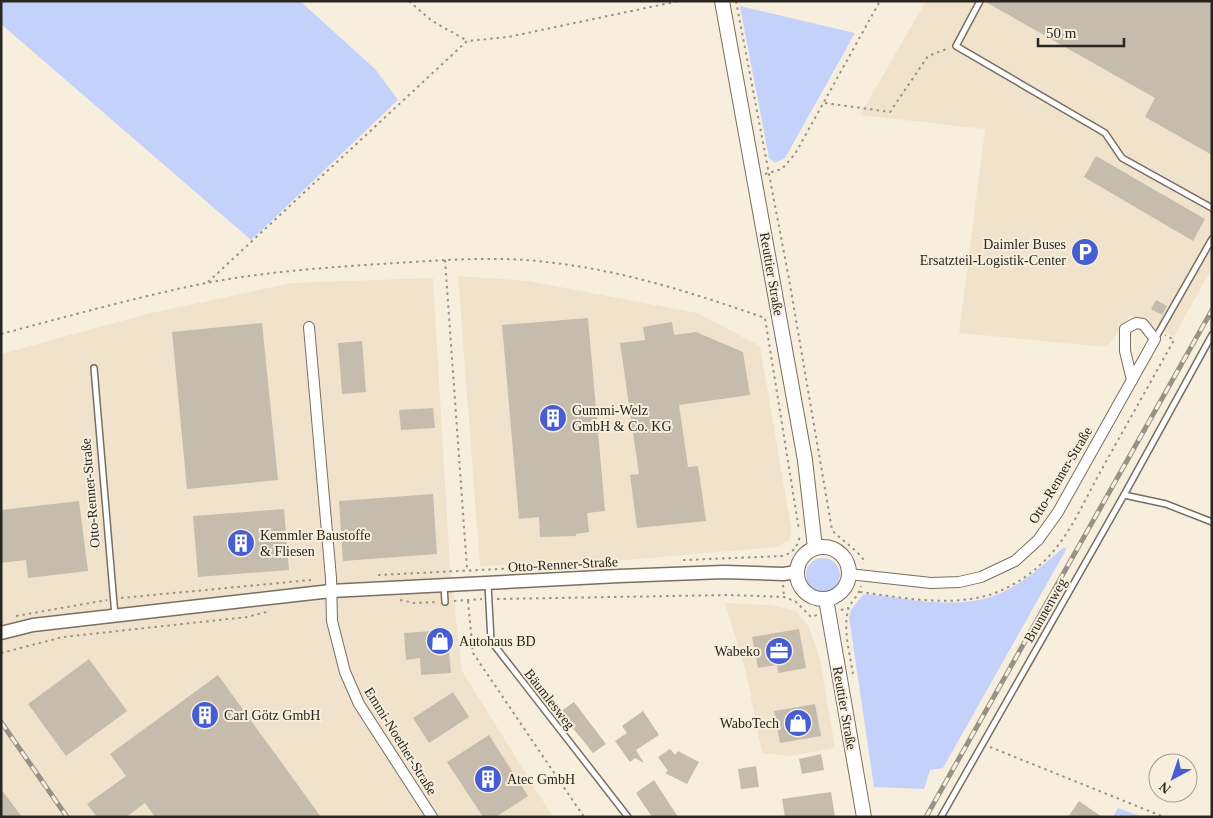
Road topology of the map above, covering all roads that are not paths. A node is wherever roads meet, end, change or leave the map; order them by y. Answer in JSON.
{"nodes":[{"id":1,"x":722,"y":1,"type":"edge"},
{"id":2,"x":980,"y":1,"type":"edge"},
{"id":3,"x":1212,"y":208,"type":"edge"},
{"id":4,"x":1212,"y":239,"type":"edge"},
{"id":5,"x":309,"y":327,"type":"dead end"},
{"id":6,"x":1212,"y":335,"type":"edge"},
{"id":7,"x":1155,"y":339,"type":"junction"},
{"id":8,"x":94,"y":368,"type":"dead end"},
{"id":9,"x":1132,"y":380,"type":"junction"},
{"id":10,"x":1124,"y":495,"type":"junction"},
{"id":11,"x":1212,"y":522,"type":"edge"},
{"id":12,"x":815,"y":548,"type":"junction"},
{"id":13,"x":797,"y":572,"type":"junction"},
{"id":14,"x":856,"y":575,"type":"junction"},
{"id":15,"x":488,"y":584,"type":"junction"},
{"id":16,"x":444,"y":586,"type":"junction"},
{"id":17,"x":331,"y":591,"type":"junction"},
{"id":18,"x":826,"y":599,"type":"junction"},
{"id":19,"x":445,"y":602,"type":"road end"},
{"id":20,"x":116,"y":616,"type":"junction"},
{"id":21,"x":1,"y":633,"type":"edge"},
{"id":22,"x":432,"y":817,"type":"edge"},
{"id":23,"x":628,"y":817,"type":"edge"},
{"id":24,"x":864,"y":817,"type":"edge"},
{"id":25,"x":941,"y":817,"type":"edge"}],
"edges":[{"from":1,"to":12,"type":"main road","name":"Reuttier Straße"},
{"from":2,"to":3,"type":"lane"},
{"from":4,"to":7,"type":"lane"},
{"from":5,"to":17,"type":"street"},
{"from":6,"to":10,"type":"lane","name":"Brunnenweg"},
{"from":7,"to":9,"type":"street","name":"Otto-Renner-Straße"},
{"from":7,"to":9,"type":"street"},
{"from":8,"to":20,"type":"lane","name":"Otto-Renner-Straße"},
{"from":9,"to":14,"type":"street","name":"Otto-Renner-Straße"},
{"from":10,"to":11,"type":"lane"},
{"from":10,"to":25,"type":"lane","name":"Brunnenweg"},
{"from":12,"to":13,"type":"main road"},
{"from":12,"to":14,"type":"main road"},
{"from":13,"to":15,"type":"street","name":"Otto-Renner-Straße"},
{"from":13,"to":18,"type":"main road"},
{"from":14,"to":18,"type":"main road"},
{"from":15,"to":16,"type":"street","name":"Otto-Renner-Straße"},
{"from":15,"to":23,"type":"lane","name":"Bäumlesweg"},
{"from":16,"to":17,"type":"street","name":"Otto-Renner-Straße"},
{"from":16,"to":19,"type":"lane"},
{"from":17,"to":20,"type":"street","name":"Otto-Renner-Straße"},
{"from":17,"to":22,"type":"street","name":"Emmi-Noether-Straße"},
{"from":18,"to":24,"type":"main road","name":"Reuttier Straße"},
{"from":20,"to":21,"type":"street","name":"Otto-Renner-Straße"}]}
